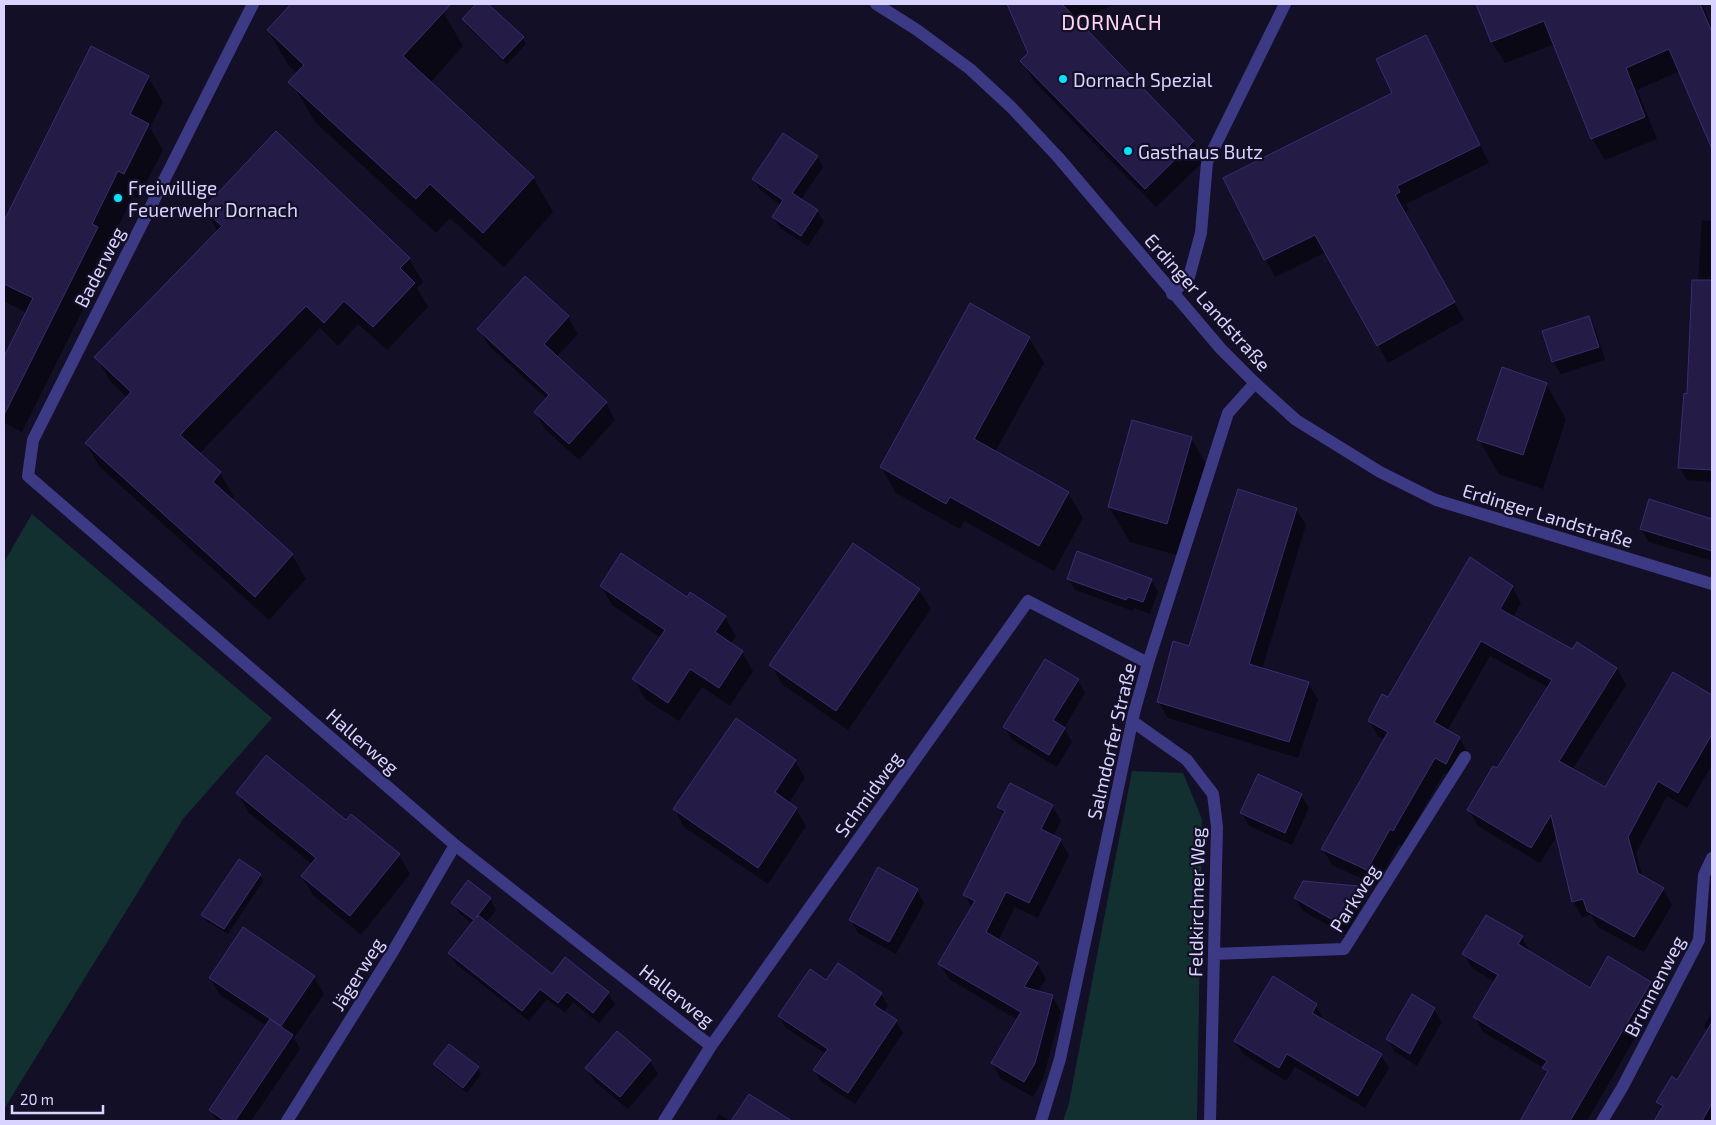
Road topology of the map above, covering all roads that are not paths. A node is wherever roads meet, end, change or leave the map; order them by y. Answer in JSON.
{"nodes":[{"id":1,"x":253,"y":4,"type":"edge"},
{"id":2,"x":876,"y":4,"type":"edge"},
{"id":3,"x":1285,"y":4,"type":"edge"},
{"id":4,"x":1172,"y":294,"type":"junction"},
{"id":5,"x":1255,"y":383,"type":"junction"},
{"id":6,"x":33,"y":440,"type":"joint"},
{"id":7,"x":1712,"y":584,"type":"edge"},
{"id":8,"x":1148,"y":663,"type":"junction"},
{"id":9,"x":1132,"y":720,"type":"junction"},
{"id":10,"x":1465,"y":757,"type":"dead end"},
{"id":11,"x":456,"y":845,"type":"junction"},
{"id":12,"x":1712,"y":858,"type":"edge"},
{"id":13,"x":1214,"y":954,"type":"junction"},
{"id":14,"x":711,"y":1046,"type":"junction"},
{"id":15,"x":288,"y":1121,"type":"edge"},
{"id":16,"x":664,"y":1121,"type":"edge"},
{"id":17,"x":1041,"y":1121,"type":"edge"},
{"id":18,"x":1210,"y":1121,"type":"edge"},
{"id":19,"x":1602,"y":1121,"type":"edge"}],
"edges":[{"from":1,"to":6,"type":"street","name":"Baderweg"},
{"from":2,"to":4,"type":"street","name":"Erdinger Landstraße"},
{"from":3,"to":4,"type":"street"},
{"from":4,"to":5,"type":"street","name":"Erdinger Landstraße"},
{"from":5,"to":7,"type":"street","name":"Erdinger Landstraße"},
{"from":5,"to":8,"type":"street","name":"Salmdorfer Straße"},
{"from":6,"to":11,"type":"street","name":"Hallerweg"},
{"from":8,"to":9,"type":"street","name":"Salmdorfer Straße"},
{"from":8,"to":14,"type":"street","name":"Schmidweg"},
{"from":9,"to":13,"type":"street","name":"Feldkirchner Weg"},
{"from":9,"to":17,"type":"street","name":"Salmdorfer Straße"},
{"from":10,"to":13,"type":"street","name":"Parkweg"},
{"from":11,"to":14,"type":"street","name":"Hallerweg"},
{"from":11,"to":15,"type":"street","name":"Jägerweg"},
{"from":12,"to":19,"type":"street","name":"Brunnenweg"},
{"from":13,"to":18,"type":"street","name":"Feldkirchner Weg"},
{"from":14,"to":16,"type":"street","name":"Schmidweg"}]}
